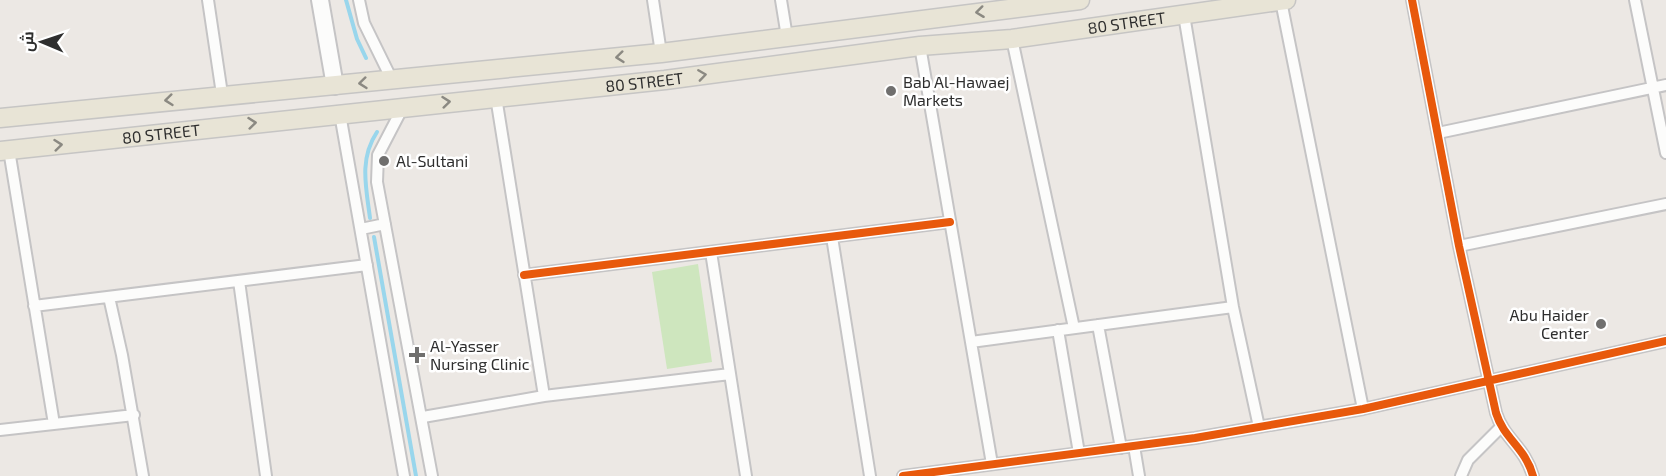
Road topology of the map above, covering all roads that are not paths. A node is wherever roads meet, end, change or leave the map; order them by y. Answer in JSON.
{"nodes":[{"id":1,"x":208,"y":0,"type":"edge"},
{"id":2,"x":320,"y":0,"type":"edge"},
{"id":3,"x":359,"y":0,"type":"edge"},
{"id":4,"x":652,"y":0,"type":"edge"},
{"id":5,"x":781,"y":0,"type":"edge"},
{"id":6,"x":1080,"y":0,"type":"edge"},
{"id":7,"x":1412,"y":0,"type":"edge"},
{"id":8,"x":1635,"y":0,"type":"edge"},
{"id":9,"x":1284,"y":1,"type":"edge"},
{"id":10,"x":1028,"y":3,"type":"edge"},
{"id":11,"x":1184,"y":15,"type":"junction"},
{"id":12,"x":787,"y":36,"type":"junction"},
{"id":13,"x":1012,"y":39,"type":"junction"},
{"id":14,"x":920,"y":46,"type":"junction"},
{"id":15,"x":661,"y":53,"type":"junction"},
{"id":16,"x":392,"y":80,"type":"junction"},
{"id":17,"x":335,"y":86,"type":"junction"},
{"id":18,"x":1666,"y":86,"type":"edge"},
{"id":19,"x":1653,"y":88,"type":"junction"},
{"id":20,"x":222,"y":94,"type":"junction"},
{"id":21,"x":496,"y":97,"type":"junction"},
{"id":22,"x":404,"y":107,"type":"junction"},
{"id":23,"x":340,"y":114,"type":"junction"},
{"id":24,"x":0,"y":118,"type":"edge"},
{"id":25,"x":1438,"y":133,"type":"junction"},
{"id":26,"x":4,"y":150,"type":"edge"},
{"id":27,"x":1666,"y":153,"type":"edge"},
{"id":28,"x":1666,"y":204,"type":"edge"},
{"id":29,"x":950,"y":222,"type":"junction"},
{"id":30,"x":385,"y":224,"type":"junction"},
{"id":31,"x":361,"y":229,"type":"junction"},
{"id":32,"x":832,"y":237,"type":"junction"},
{"id":33,"x":1459,"y":246,"type":"junction"},
{"id":34,"x":711,"y":252,"type":"junction"},
{"id":35,"x":368,"y":265,"type":"junction"},
{"id":36,"x":524,"y":275,"type":"junction"},
{"id":37,"x":239,"y":281,"type":"junction"},
{"id":38,"x":109,"y":297,"type":"junction"},
{"id":39,"x":34,"y":306,"type":"junction"},
{"id":40,"x":1233,"y":307,"type":"junction"},
{"id":41,"x":1098,"y":325,"type":"junction"},
{"id":42,"x":1074,"y":328,"type":"junction"},
{"id":43,"x":1058,"y":330,"type":"junction"},
{"id":44,"x":1666,"y":341,"type":"edge"},
{"id":45,"x":971,"y":342,"type":"junction"},
{"id":46,"x":730,"y":374,"type":"junction"},
{"id":47,"x":1490,"y":382,"type":"junction"},
{"id":48,"x":544,"y":396,"type":"junction"},
{"id":49,"x":1363,"y":409,"type":"junction"},
{"id":50,"x":134,"y":415,"type":"junction"},
{"id":51,"x":423,"y":417,"type":"junction"},
{"id":52,"x":54,"y":424,"type":"junction"},
{"id":53,"x":1259,"y":427,"type":"junction"},
{"id":54,"x":1501,"y":427,"type":"junction"},
{"id":55,"x":0,"y":430,"type":"edge"},
{"id":56,"x":1134,"y":446,"type":"junction"},
{"id":57,"x":1121,"y":448,"type":"junction"},
{"id":58,"x":1079,"y":453,"type":"junction"},
{"id":59,"x":992,"y":464,"type":"junction"},
{"id":60,"x":143,"y":476,"type":"edge"},
{"id":61,"x":266,"y":476,"type":"edge"},
{"id":62,"x":404,"y":476,"type":"edge"},
{"id":63,"x":432,"y":476,"type":"edge"},
{"id":64,"x":746,"y":476,"type":"edge"},
{"id":65,"x":870,"y":476,"type":"edge"},
{"id":66,"x":903,"y":476,"type":"edge"},
{"id":67,"x":1139,"y":476,"type":"edge"},
{"id":68,"x":1461,"y":476,"type":"edge"},
{"id":69,"x":1533,"y":476,"type":"edge"}],
"edges":[{"from":1,"to":20,"type":"street"},
{"from":2,"to":17,"type":"street"},
{"from":3,"to":16,"type":"street"},
{"from":4,"to":15,"type":"street"},
{"from":5,"to":12,"type":"street"},
{"from":6,"to":10,"type":"main road","name":"80 STREET"},
{"from":7,"to":25,"type":"street"},
{"from":8,"to":19,"type":"street"},
{"from":9,"to":11,"type":"main road","name":"80 STREET"},
{"from":9,"to":49,"type":"street"},
{"from":10,"to":12,"type":"main road","name":"80 STREET","one_way":true},
{"from":11,"to":13,"type":"main road","name":"80 STREET"},
{"from":11,"to":40,"type":"street"},
{"from":12,"to":15,"type":"main road","name":"80 STREET"},
{"from":13,"to":14,"type":"main road","name":"80 STREET"},
{"from":13,"to":42,"type":"street"},
{"from":21,"to":14,"type":"main road","name":"80 STREET","one_way":true},
{"from":14,"to":29,"type":"street"},
{"from":15,"to":16,"type":"main road","name":"80 STREET","one_way":true},
{"from":16,"to":17,"type":"main road","name":"80 STREET","one_way":true},
{"from":17,"to":20,"type":"main road","name":"80 STREET"},
{"from":18,"to":19,"type":"street"},
{"from":19,"to":25,"type":"street"},
{"from":19,"to":27,"type":"street"},
{"from":20,"to":24,"type":"main road","name":"80 STREET","one_way":true},
{"from":22,"to":21,"type":"main road","name":"80 STREET","one_way":true},
{"from":21,"to":36,"type":"street"},
{"from":22,"to":23,"type":"main road","name":"80 STREET"},
{"from":22,"to":30,"type":"street"},
{"from":26,"to":23,"type":"main road","name":"80 STREET","one_way":true},
{"from":23,"to":31,"type":"street"},
{"from":25,"to":33,"type":"street"},
{"from":26,"to":39,"type":"street"},
{"from":28,"to":33,"type":"street"},
{"from":29,"to":32,"type":"street"},
{"from":29,"to":45,"type":"street"},
{"from":30,"to":31,"type":"street"},
{"from":30,"to":51,"type":"street"},
{"from":31,"to":35,"type":"street"},
{"from":32,"to":34,"type":"street"},
{"from":32,"to":65,"type":"street"},
{"from":33,"to":47,"type":"street"},
{"from":34,"to":36,"type":"street"},
{"from":34,"to":46,"type":"street"},
{"from":35,"to":37,"type":"street"},
{"from":35,"to":62,"type":"street"},
{"from":36,"to":48,"type":"street"},
{"from":37,"to":38,"type":"street"},
{"from":37,"to":61,"type":"street"},
{"from":38,"to":39,"type":"street"},
{"from":38,"to":50,"type":"street"},
{"from":39,"to":52,"type":"street"},
{"from":40,"to":41,"type":"street"},
{"from":40,"to":53,"type":"street"},
{"from":41,"to":42,"type":"street"},
{"from":41,"to":57,"type":"street"},
{"from":42,"to":43,"type":"street"},
{"from":43,"to":45,"type":"street"},
{"from":43,"to":58,"type":"street"},
{"from":44,"to":47,"type":"street"},
{"from":45,"to":59,"type":"street"},
{"from":46,"to":48,"type":"street"},
{"from":46,"to":64,"type":"street"},
{"from":47,"to":49,"type":"street"},
{"from":47,"to":54,"type":"street"},
{"from":48,"to":51,"type":"street"},
{"from":49,"to":53,"type":"street"},
{"from":50,"to":52,"type":"street"},
{"from":50,"to":60,"type":"street"},
{"from":51,"to":63,"type":"street"},
{"from":52,"to":55,"type":"street"},
{"from":53,"to":56,"type":"street"},
{"from":54,"to":68,"type":"street"},
{"from":54,"to":69,"type":"street"},
{"from":56,"to":57,"type":"street"},
{"from":56,"to":67,"type":"street"},
{"from":57,"to":58,"type":"street"},
{"from":58,"to":59,"type":"street"},
{"from":59,"to":66,"type":"street"}]}
